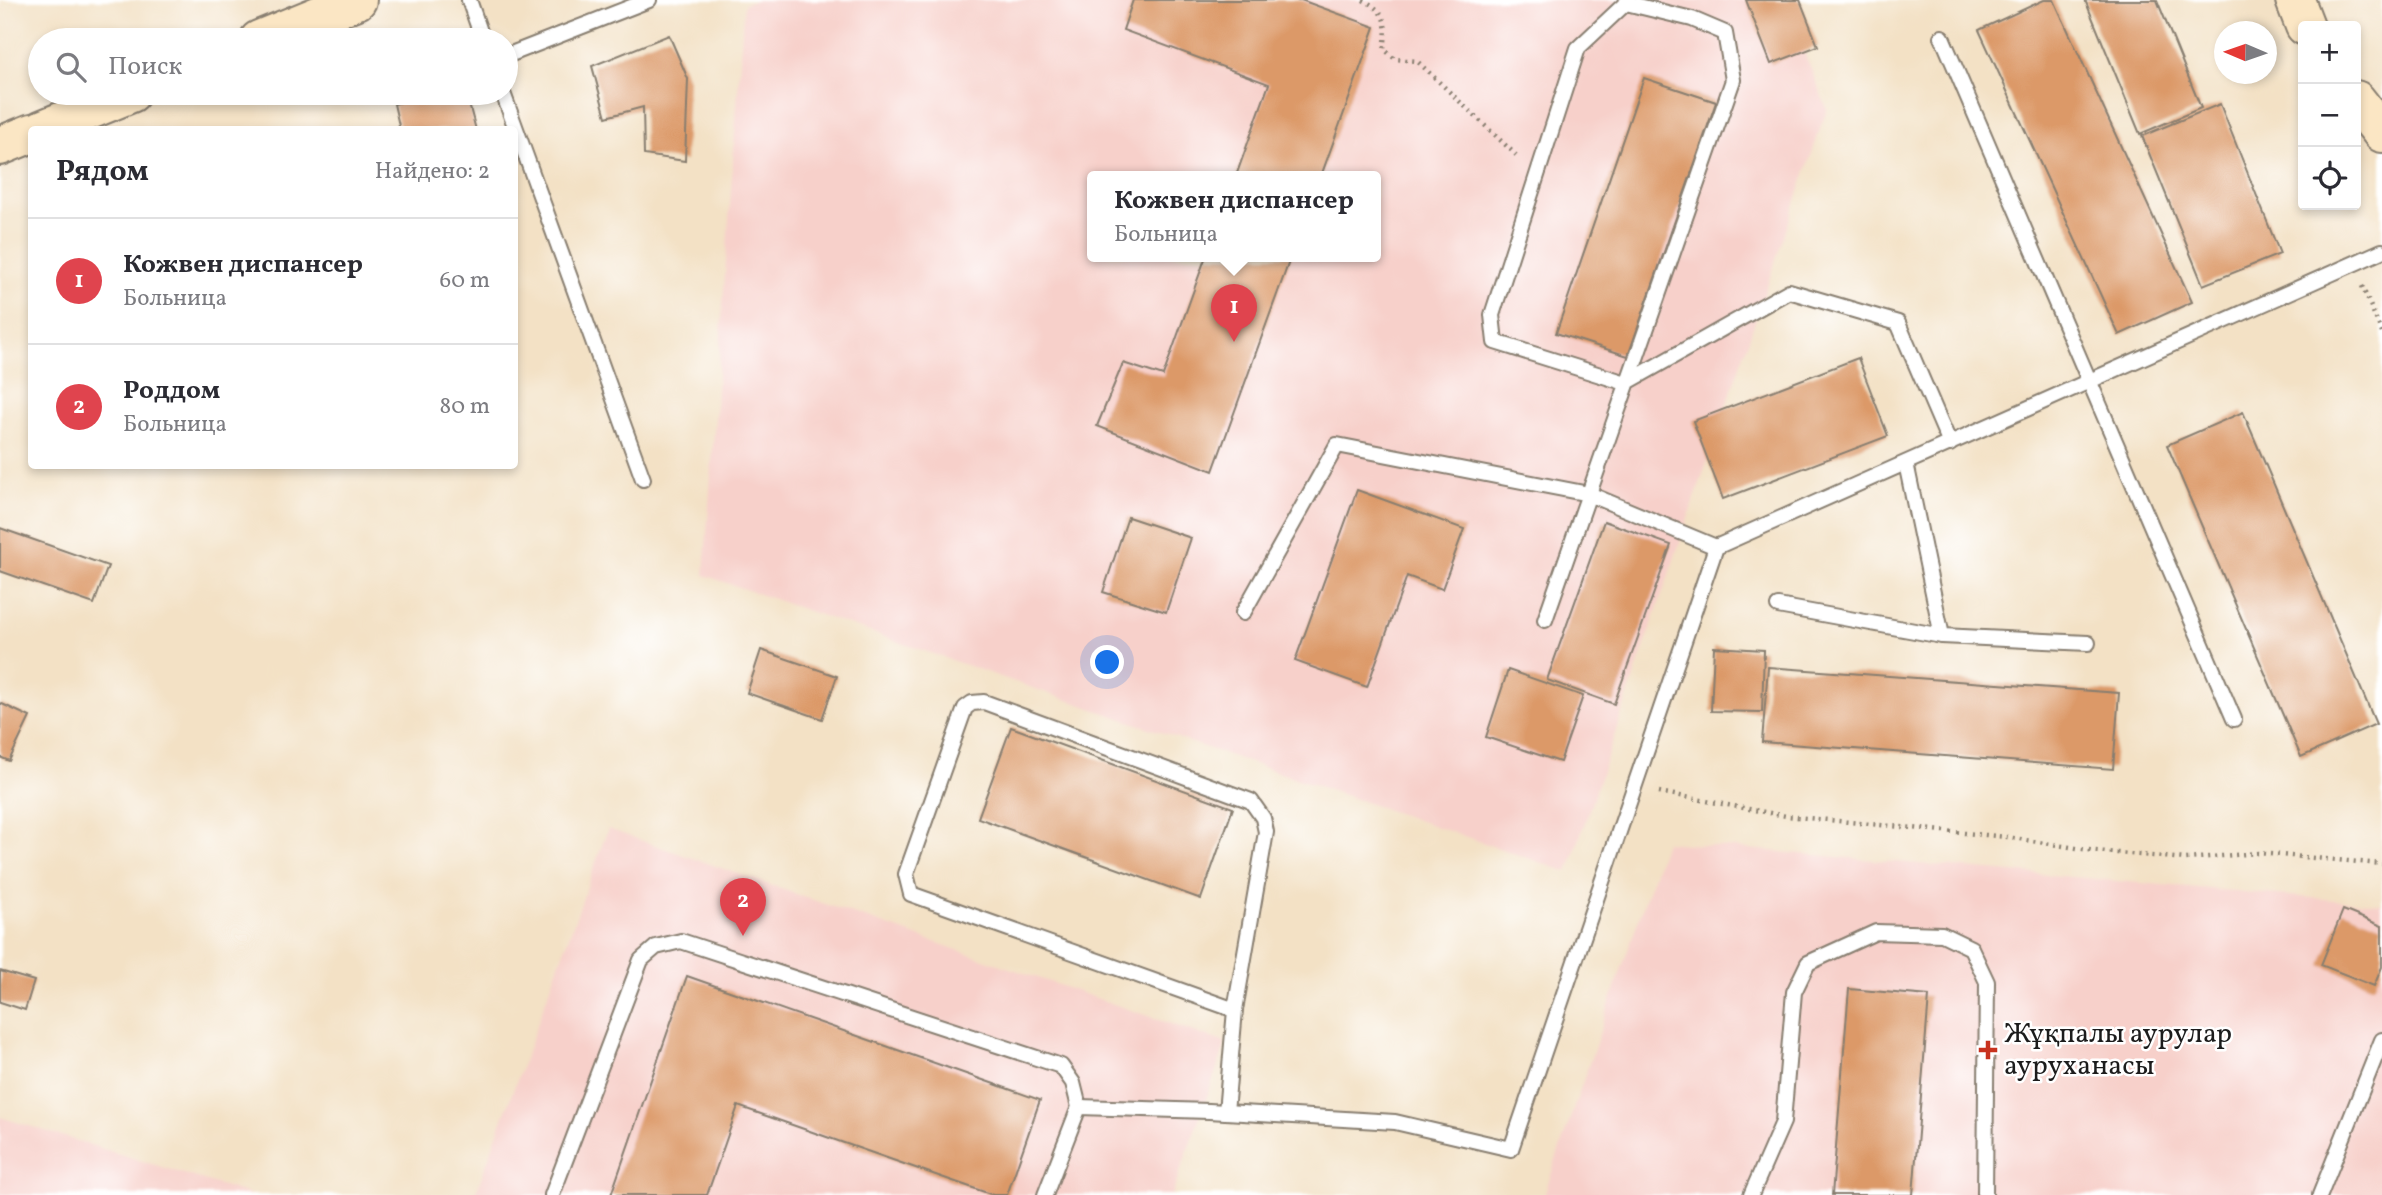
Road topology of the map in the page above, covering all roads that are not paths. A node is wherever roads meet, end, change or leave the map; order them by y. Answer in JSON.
{"nodes":[{"id":1,"x":357,"y":0,"type":"edge"},
{"id":2,"x":469,"y":0,"type":"edge"},
{"id":3,"x":649,"y":0,"type":"edge"},
{"id":4,"x":2295,"y":0,"type":"edge"},
{"id":5,"x":2303,"y":21,"type":"edge"},
{"id":6,"x":288,"y":28,"type":"edge"},
{"id":7,"x":479,"y":28,"type":"edge"},
{"id":8,"x":1942,"y":37,"type":"dead end"},
{"id":9,"x":518,"y":51,"type":"edge"},
{"id":10,"x":102,"y":105,"type":"edge"},
{"id":11,"x":507,"y":105,"type":"edge"},
{"id":12,"x":2361,"y":106,"type":"edge"},
{"id":13,"x":51,"y":126,"type":"edge"},
{"id":14,"x":515,"y":126,"type":"edge"},
{"id":15,"x":2382,"y":133,"type":"edge"},
{"id":16,"x":518,"y":134,"type":"edge"},
{"id":17,"x":28,"y":135,"type":"edge"},
{"id":18,"x":0,"y":146,"type":"edge"},
{"id":19,"x":2382,"y":251,"type":"edge"},
{"id":20,"x":2089,"y":382,"type":"junction"},
{"id":21,"x":1626,"y":383,"type":"junction"},
{"id":22,"x":1950,"y":444,"type":"junction"},
{"id":23,"x":1906,"y":463,"type":"junction"},
{"id":24,"x":643,"y":479,"type":"dead end"},
{"id":25,"x":1589,"y":494,"type":"junction"},
{"id":26,"x":1716,"y":547,"type":"junction"},
{"id":27,"x":1778,"y":606,"type":"dead end"},
{"id":28,"x":1243,"y":613,"type":"dead end"},
{"id":29,"x":1545,"y":620,"type":"dead end"},
{"id":30,"x":1942,"y":636,"type":"junction"},
{"id":31,"x":2088,"y":643,"type":"dead end"},
{"id":32,"x":2234,"y":719,"type":"dead end"},
{"id":33,"x":1235,"y":1010,"type":"junction"},
{"id":34,"x":2382,"y":1040,"type":"edge"},
{"id":35,"x":1079,"y":1107,"type":"junction"},
{"id":36,"x":1226,"y":1112,"type":"junction"},
{"id":37,"x":552,"y":1195,"type":"edge"},
{"id":38,"x":1045,"y":1195,"type":"edge"},
{"id":39,"x":1751,"y":1195,"type":"edge"},
{"id":40,"x":1985,"y":1195,"type":"edge"},
{"id":41,"x":2320,"y":1195,"type":"edge"}],
"edges":[{"from":1,"to":6,"type":"street"},
{"from":2,"to":7,"type":"lane"},
{"from":3,"to":9,"type":"lane"},
{"from":4,"to":5,"type":"street"},
{"from":8,"to":20,"type":"lane"},
{"from":10,"to":13,"type":"street"},
{"from":11,"to":14,"type":"lane"},
{"from":12,"to":15,"type":"street"},
{"from":16,"to":24,"type":"lane"},
{"from":17,"to":18,"type":"street"},
{"from":19,"to":20,"type":"lane"},
{"from":20,"to":22,"type":"lane"},
{"from":20,"to":32,"type":"lane"},
{"from":21,"to":21,"type":"lane"},
{"from":21,"to":22,"type":"lane"},
{"from":21,"to":25,"type":"lane"},
{"from":22,"to":23,"type":"lane"},
{"from":23,"to":26,"type":"lane"},
{"from":23,"to":30,"type":"lane"},
{"from":25,"to":26,"type":"lane"},
{"from":25,"to":28,"type":"lane"},
{"from":25,"to":29,"type":"lane"},
{"from":26,"to":36,"type":"lane"},
{"from":27,"to":30,"type":"lane"},
{"from":30,"to":31,"type":"lane"},
{"from":33,"to":33,"type":"lane"},
{"from":33,"to":36,"type":"lane"},
{"from":34,"to":41,"type":"lane"},
{"from":35,"to":36,"type":"lane"},
{"from":35,"to":37,"type":"lane"},
{"from":35,"to":38,"type":"lane"},
{"from":39,"to":40,"type":"lane"}]}
